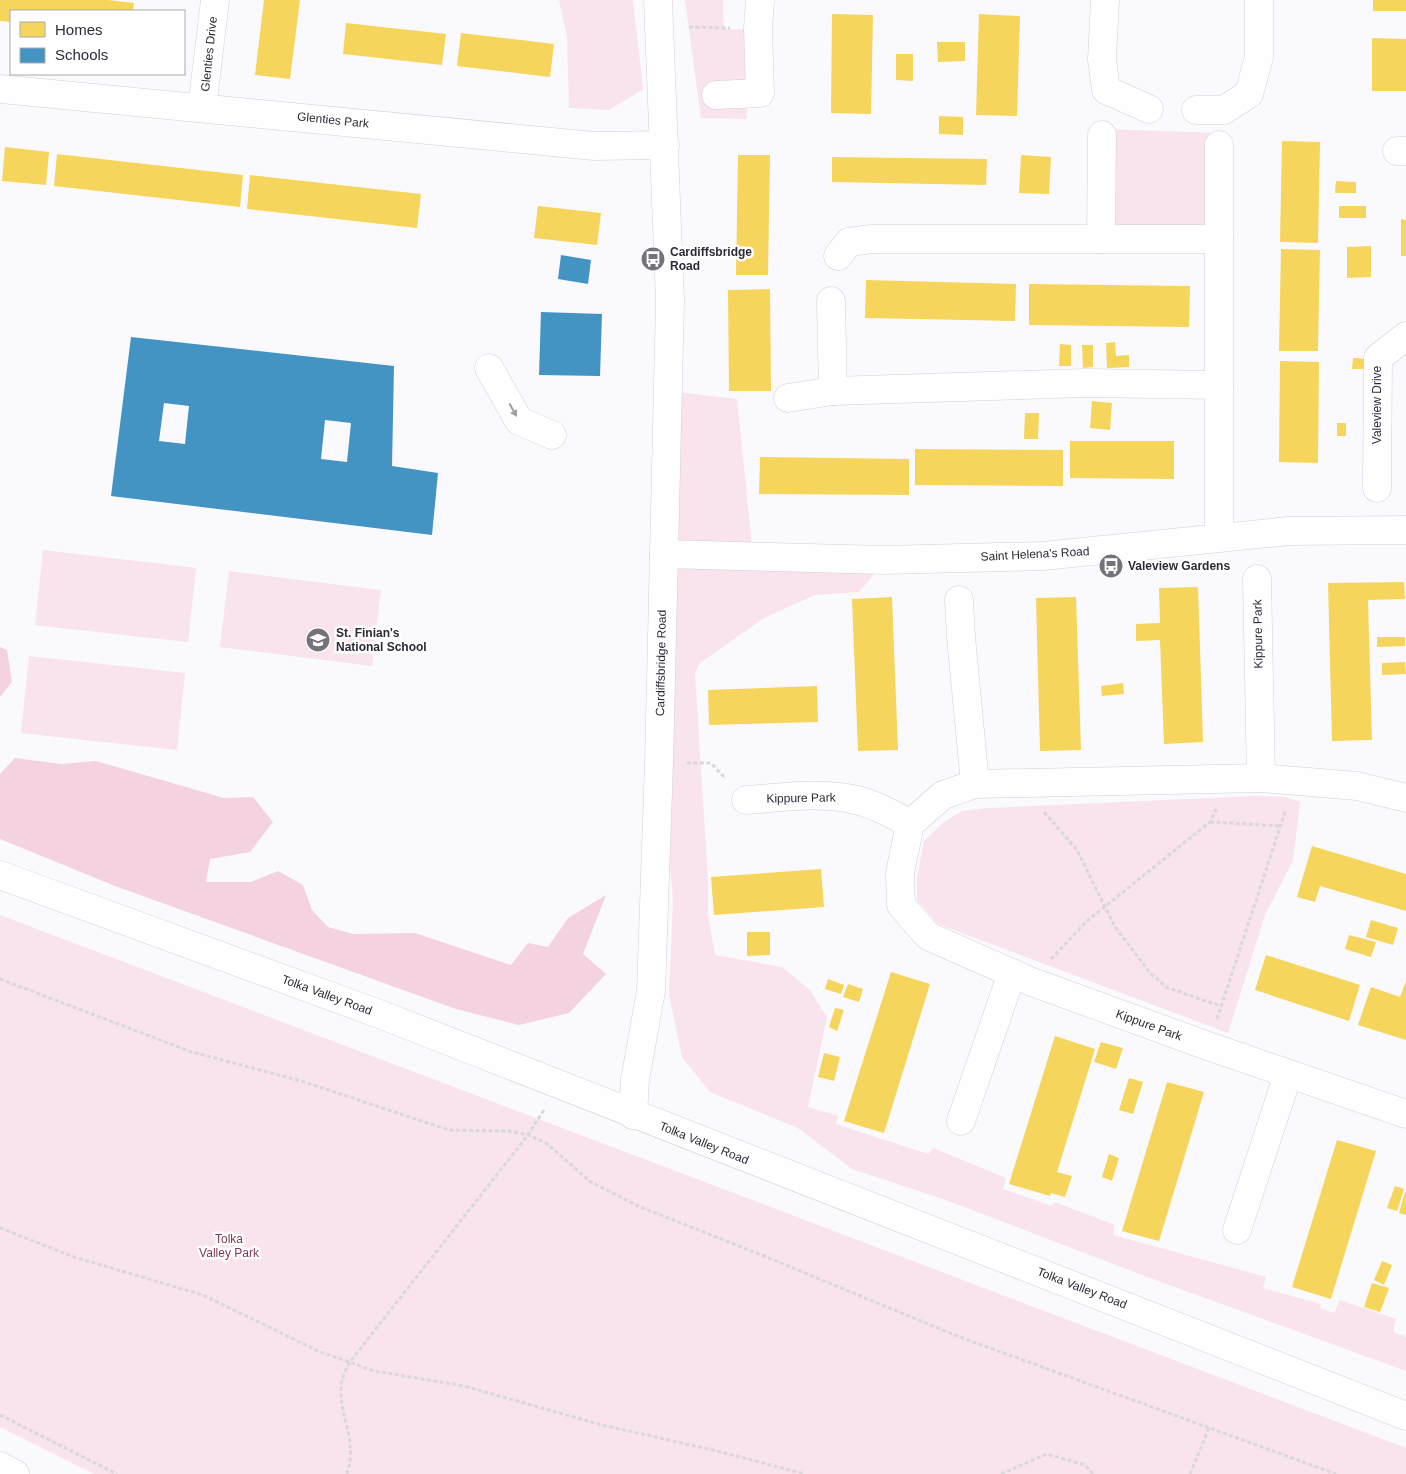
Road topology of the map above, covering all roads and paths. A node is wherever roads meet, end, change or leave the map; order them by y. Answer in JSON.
{"nodes":[{"id":1,"x":215,"y":0,"type":"edge"},
{"id":2,"x":760,"y":0,"type":"edge"},
{"id":3,"x":1105,"y":0,"type":"edge"},
{"id":4,"x":1259,"y":0,"type":"edge"},
{"id":5,"x":659,"y":13,"type":"edge"},
{"id":6,"x":758,"y":29,"type":"junction"},
{"id":7,"x":0,"y":89,"type":"edge"},
{"id":8,"x":716,"y":95,"type":"dead end"},
{"id":9,"x":202,"y":108,"type":"junction"},
{"id":10,"x":1149,"y":109,"type":"dead end"},
{"id":11,"x":1196,"y":110,"type":"dead end"},
{"id":12,"x":1102,"y":135,"type":"dead end"},
{"id":13,"x":1219,"y":144,"type":"dead end"},
{"id":14,"x":665,"y":145,"type":"junction"},
{"id":15,"x":1101,"y":239,"type":"junction"},
{"id":16,"x":1219,"y":239,"type":"junction"},
{"id":17,"x":838,"y":256,"type":"dead end"},
{"id":18,"x":831,"y":301,"type":"dead end"},
{"id":19,"x":1406,"y":336,"type":"edge"},
{"id":20,"x":489,"y":368,"type":"dead end"},
{"id":21,"x":1219,"y":385,"type":"junction"},
{"id":22,"x":833,"y":391,"type":"junction"},
{"id":23,"x":788,"y":398,"type":"dead end"},
{"id":24,"x":552,"y":435,"type":"dead end"},
{"id":25,"x":1377,"y":488,"type":"dead end"},
{"id":26,"x":1406,"y":530,"type":"edge"},
{"id":27,"x":1220,"y":537,"type":"junction"},
{"id":28,"x":664,"y":554,"type":"junction"},
{"id":29,"x":1258,"y":579,"type":"dead end"},
{"id":30,"x":959,"y":600,"type":"dead end"},
{"id":31,"x":659,"y":763,"type":"junction"},
{"id":32,"x":1261,"y":778,"type":"junction"},
{"id":33,"x":1197,"y":779,"type":"junction"},
{"id":34,"x":1294,"y":780,"type":"junction"},
{"id":35,"x":1017,"y":783,"type":"junction"},
{"id":36,"x":975,"y":784,"type":"junction"},
{"id":37,"x":1406,"y":798,"type":"edge"},
{"id":38,"x":746,"y":800,"type":"joint"},
{"id":39,"x":1210,"y":822,"type":"junction"},
{"id":40,"x":910,"y":824,"type":"junction"},
{"id":41,"x":1281,"y":826,"type":"junction"},
{"id":42,"x":0,"y":875,"type":"edge"},
{"id":43,"x":1106,"y":907,"type":"junction"},
{"id":44,"x":1022,"y":977,"type":"junction"},
{"id":45,"x":0,"y":979,"type":"edge"},
{"id":46,"x":1221,"y":1006,"type":"junction"},
{"id":47,"x":1208,"y":1046,"type":"junction"},
{"id":48,"x":1288,"y":1074,"type":"junction"},
{"id":49,"x":548,"y":1103,"type":"dead end"},
{"id":50,"x":1406,"y":1114,"type":"edge"},
{"id":51,"x":633,"y":1115,"type":"junction"},
{"id":52,"x":960,"y":1121,"type":"dead end"},
{"id":53,"x":528,"y":1135,"type":"junction"},
{"id":54,"x":0,"y":1228,"type":"edge"},
{"id":55,"x":1237,"y":1230,"type":"dead end"},
{"id":56,"x":349,"y":1363,"type":"junction"},
{"id":57,"x":0,"y":1415,"type":"edge"},
{"id":58,"x":1406,"y":1416,"type":"edge"},
{"id":59,"x":1209,"y":1428,"type":"junction"},
{"id":60,"x":0,"y":1466,"type":"edge"},
{"id":61,"x":15,"y":1474,"type":"edge"},
{"id":62,"x":117,"y":1474,"type":"edge"},
{"id":63,"x":347,"y":1474,"type":"edge"},
{"id":64,"x":805,"y":1474,"type":"edge"},
{"id":65,"x":1000,"y":1474,"type":"edge"},
{"id":66,"x":1092,"y":1474,"type":"edge"},
{"id":67,"x":1190,"y":1474,"type":"edge"},
{"id":68,"x":1336,"y":1474,"type":"edge"}],
"edges":[{"from":1,"to":9,"type":"street","name":"Glenties Drive"},
{"from":2,"to":6,"type":"street"},
{"from":3,"to":10,"type":"street"},
{"from":4,"to":11,"type":"street"},
{"from":5,"to":6,"type":"path"},
{"from":5,"to":14,"type":"street","name":"Cardiffsbridge Road"},
{"from":6,"to":8,"type":"street"},
{"from":7,"to":9,"type":"street","name":"Glenties Park"},
{"from":9,"to":14,"type":"street","name":"Glenties Park"},
{"from":12,"to":15,"type":"street"},
{"from":13,"to":16,"type":"street"},
{"from":14,"to":28,"type":"street","name":"Cardiffsbridge Road"},
{"from":15,"to":16,"type":"street"},
{"from":15,"to":17,"type":"street"},
{"from":16,"to":21,"type":"street"},
{"from":18,"to":22,"type":"street"},
{"from":19,"to":25,"type":"street","name":"Valeview Drive"},
{"from":20,"to":24,"type":"street","one_way":true},
{"from":21,"to":22,"type":"street"},
{"from":21,"to":27,"type":"street"},
{"from":22,"to":23,"type":"street"},
{"from":26,"to":27,"type":"street","name":"Saint Helena's Road"},
{"from":27,"to":28,"type":"street","name":"Saint Helena's Road"},
{"from":28,"to":31,"type":"street","name":"Cardiffsbridge Road"},
{"from":29,"to":32,"type":"street","name":"Kippure Park"},
{"from":30,"to":36,"type":"street"},
{"from":31,"to":38,"type":"path"},
{"from":31,"to":51,"type":"street","name":"Cardiffsbridge Road"},
{"from":32,"to":33,"type":"street"},
{"from":32,"to":34,"type":"street"},
{"from":33,"to":35,"type":"street"},
{"from":33,"to":39,"type":"path"},
{"from":34,"to":37,"type":"street"},
{"from":34,"to":41,"type":"path"},
{"from":35,"to":36,"type":"street"},
{"from":35,"to":43,"type":"path"},
{"from":36,"to":40,"type":"street"},
{"from":38,"to":40,"type":"street","name":"Kippure Park"},
{"from":39,"to":41,"type":"path"},
{"from":39,"to":43,"type":"path"},
{"from":40,"to":44,"type":"street","name":"Kippure Park"},
{"from":41,"to":46,"type":"path"},
{"from":42,"to":51,"type":"street","name":"Tolka Valley Road"},
{"from":43,"to":44,"type":"path"},
{"from":43,"to":46,"type":"path"},
{"from":44,"to":47,"type":"street","name":"Kippure Park"},
{"from":44,"to":52,"type":"street"},
{"from":45,"to":53,"type":"path"},
{"from":46,"to":47,"type":"path"},
{"from":47,"to":48,"type":"street","name":"Kippure Park"},
{"from":48,"to":50,"type":"street","name":"Kippure Park"},
{"from":48,"to":55,"type":"street"},
{"from":49,"to":53,"type":"path"},
{"from":51,"to":58,"type":"street","name":"Tolka Valley Road"},
{"from":53,"to":56,"type":"path"},
{"from":53,"to":59,"type":"path"},
{"from":54,"to":56,"type":"path"},
{"from":56,"to":63,"type":"path"},
{"from":56,"to":64,"type":"path"},
{"from":57,"to":62,"type":"path"},
{"from":59,"to":67,"type":"path"},
{"from":59,"to":68,"type":"path"},
{"from":60,"to":61,"type":"street"},
{"from":65,"to":66,"type":"path"}]}
